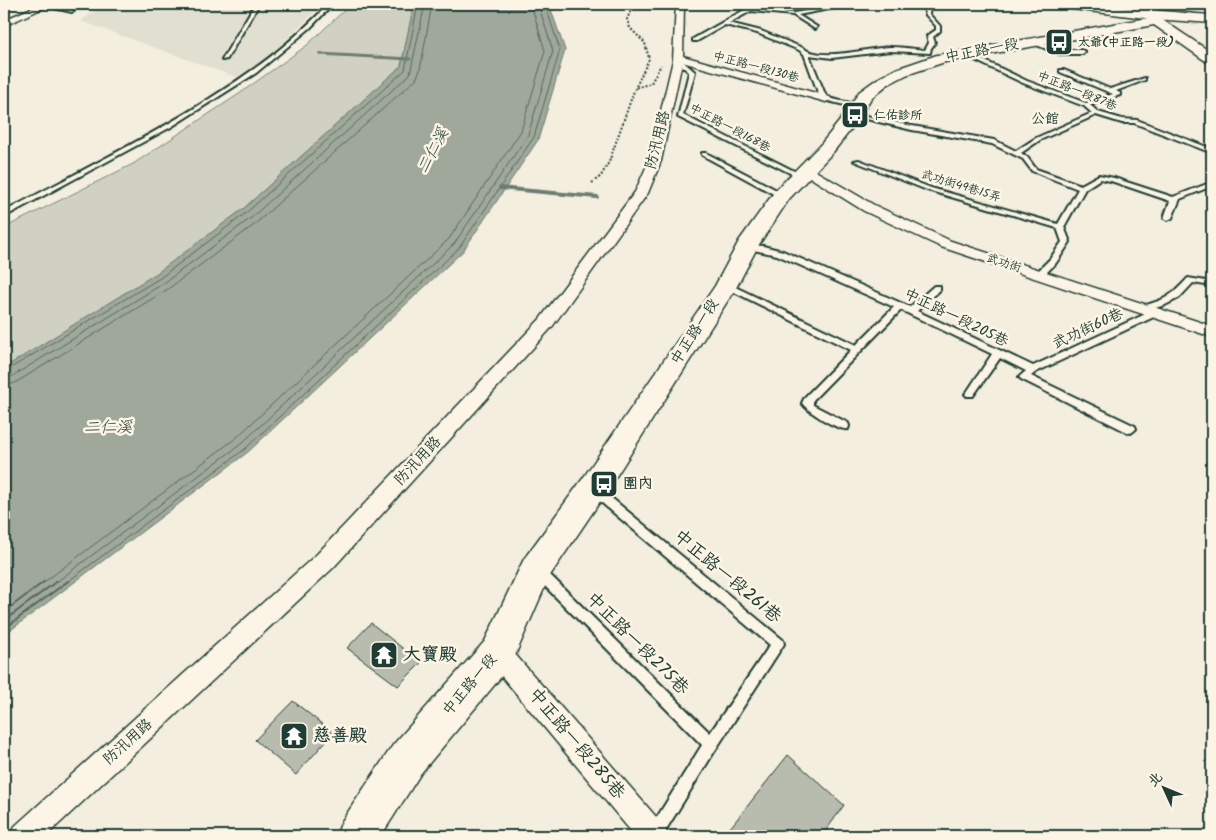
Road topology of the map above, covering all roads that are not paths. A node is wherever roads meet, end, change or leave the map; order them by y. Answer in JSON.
{"nodes":[{"id":1,"x":257,"y":4,"type":"edge"},
{"id":2,"x":331,"y":4,"type":"edge"},
{"id":3,"x":680,"y":4,"type":"edge"},
{"id":4,"x":728,"y":4,"type":"edge"},
{"id":5,"x":822,"y":4,"type":"edge"},
{"id":6,"x":853,"y":4,"type":"edge"},
{"id":7,"x":899,"y":4,"type":"edge"},
{"id":8,"x":940,"y":4,"type":"edge"},
{"id":9,"x":1064,"y":4,"type":"edge"},
{"id":10,"x":1107,"y":4,"type":"edge"},
{"id":11,"x":46,"y":5,"type":"edge"},
{"id":12,"x":830,"y":8,"type":"junction"},
{"id":13,"x":928,"y":8,"type":"junction"},
{"id":14,"x":750,"y":9,"type":"junction"},
{"id":15,"x":72,"y":10,"type":"dead end"},
{"id":16,"x":1152,"y":12,"type":"edge"},
{"id":17,"x":1212,"y":13,"type":"edge"},
{"id":18,"x":794,"y":14,"type":"junction"},
{"id":19,"x":1212,"y":19,"type":"edge"},
{"id":20,"x":724,"y":23,"type":"junction"},
{"id":21,"x":4,"y":24,"type":"edge"},
{"id":22,"x":815,"y":28,"type":"dead end"},
{"id":23,"x":694,"y":40,"type":"dead end"},
{"id":24,"x":1031,"y":41,"type":"junction"},
{"id":25,"x":1082,"y":52,"type":"dead end"},
{"id":26,"x":806,"y":53,"type":"junction"},
{"id":27,"x":945,"y":54,"type":"junction"},
{"id":28,"x":678,"y":57,"type":"junction"},
{"id":29,"x":224,"y":59,"type":"dead end"},
{"id":30,"x":1212,"y":59,"type":"edge"},
{"id":31,"x":1062,"y":72,"type":"dead end"},
{"id":32,"x":1143,"y":79,"type":"dead end"},
{"id":33,"x":1110,"y":91,"type":"junction"},
{"id":34,"x":826,"y":99,"type":"junction"},
{"id":35,"x":1086,"y":105,"type":"junction"},
{"id":36,"x":855,"y":111,"type":"junction"},
{"id":37,"x":1096,"y":113,"type":"junction"},
{"id":38,"x":1212,"y":151,"type":"edge"},
{"id":39,"x":1017,"y":153,"type":"junction"},
{"id":40,"x":704,"y":154,"type":"dead end"},
{"id":41,"x":857,"y":161,"type":"dead end"},
{"id":42,"x":803,"y":173,"type":"junction"},
{"id":43,"x":1212,"y":184,"type":"edge"},
{"id":44,"x":1082,"y":188,"type":"junction"},
{"id":45,"x":782,"y":195,"type":"junction"},
{"id":46,"x":1174,"y":200,"type":"junction"},
{"id":47,"x":4,"y":215,"type":"edge"},
{"id":48,"x":1168,"y":218,"type":"dead end"},
{"id":49,"x":1060,"y":227,"type":"junction"},
{"id":50,"x":747,"y":246,"type":"junction"},
{"id":51,"x":1039,"y":275,"type":"junction"},
{"id":52,"x":1212,"y":284,"type":"edge"},
{"id":53,"x":726,"y":286,"type":"junction"},
{"id":54,"x":937,"y":288,"type":"dead end"},
{"id":55,"x":900,"y":306,"type":"junction"},
{"id":56,"x":911,"y":311,"type":"junction"},
{"id":57,"x":1149,"y":311,"type":"junction"},
{"id":58,"x":1212,"y":332,"type":"edge"},
{"id":59,"x":856,"y":349,"type":"junction"},
{"id":60,"x":998,"y":353,"type":"junction"},
{"id":61,"x":1033,"y":370,"type":"junction"},
{"id":62,"x":970,"y":394,"type":"dead end"},
{"id":63,"x":844,"y":426,"type":"dead end"},
{"id":64,"x":1131,"y":429,"type":"dead end"},
{"id":65,"x":592,"y":489,"type":"junction"},
{"id":66,"x":536,"y":570,"type":"junction"},
{"id":67,"x":498,"y":653,"type":"junction"},
{"id":68,"x":711,"y":744,"type":"junction"},
{"id":69,"x":25,"y":836,"type":"edge"},
{"id":70,"x":357,"y":836,"type":"edge"},
{"id":71,"x":654,"y":836,"type":"edge"}],
"edges":[{"from":1,"to":29,"type":"lane"},
{"from":2,"to":47,"type":"lane"},
{"from":3,"to":28,"type":"street","name":"防汛用路"},
{"from":4,"to":14,"type":"lane"},
{"from":5,"to":12,"type":"lane"},
{"from":6,"to":12,"type":"lane"},
{"from":7,"to":13,"type":"lane"},
{"from":8,"to":13,"type":"lane"},
{"from":9,"to":16,"type":"street"},
{"from":10,"to":16,"type":"street"},
{"from":11,"to":15,"type":"lane"},
{"from":11,"to":21,"type":"street"},
{"from":12,"to":18,"type":"lane"},
{"from":13,"to":27,"type":"lane"},
{"from":14,"to":18,"type":"lane"},
{"from":14,"to":20,"type":"lane"},
{"from":16,"to":17,"type":"street"},
{"from":16,"to":19,"type":"street"},
{"from":16,"to":24,"type":"street","name":"中正路一段"},
{"from":16,"to":30,"type":"street"},
{"from":18,"to":22,"type":"lane"},
{"from":20,"to":23,"type":"lane"},
{"from":20,"to":26,"type":"lane","name":"中正路一段130巷"},
{"from":24,"to":25,"type":"lane"},
{"from":24,"to":27,"type":"street","name":"中正路一段"},
{"from":26,"to":27,"type":"lane"},
{"from":26,"to":34,"type":"lane","name":"中正路一段130巷"},
{"from":27,"to":35,"type":"lane","name":"中正路一段87巷"},
{"from":27,"to":36,"type":"street","name":"中正路一段"},
{"from":28,"to":34,"type":"street","name":"中正路一段130巷"},
{"from":28,"to":42,"type":"lane","name":"中正路一段168巷"},
{"from":28,"to":69,"type":"street","name":"防汛用路"},
{"from":31,"to":33,"type":"lane"},
{"from":32,"to":33,"type":"lane"},
{"from":33,"to":35,"type":"lane"},
{"from":34,"to":36,"type":"lane","name":"中正路一段130巷"},
{"from":35,"to":37,"type":"lane","name":"中正路一段87巷"},
{"from":36,"to":39,"type":"lane","name":"中正路一段130巷"},
{"from":36,"to":42,"type":"street","name":"中正路一段"},
{"from":37,"to":38,"type":"lane","name":"中正路一段87巷"},
{"from":37,"to":39,"type":"lane"},
{"from":39,"to":44,"type":"lane","name":"中正路一段130巷"},
{"from":40,"to":45,"type":"lane"},
{"from":41,"to":49,"type":"lane","name":"武功街49巷15弄"},
{"from":42,"to":45,"type":"street","name":"中正路一段"},
{"from":42,"to":51,"type":"street","name":"武功街"},
{"from":43,"to":46,"type":"lane"},
{"from":44,"to":46,"type":"lane"},
{"from":44,"to":49,"type":"lane"},
{"from":45,"to":50,"type":"street","name":"中正路一段"},
{"from":46,"to":48,"type":"lane"},
{"from":49,"to":51,"type":"lane"},
{"from":50,"to":53,"type":"street","name":"中正路一段"},
{"from":50,"to":55,"type":"lane","name":"中正路一段205巷"},
{"from":51,"to":57,"type":"street","name":"武功街"},
{"from":52,"to":57,"type":"lane","name":"武功街60巷"},
{"from":53,"to":59,"type":"lane"},
{"from":53,"to":65,"type":"street","name":"中正路一段"},
{"from":54,"to":56,"type":"lane"},
{"from":55,"to":56,"type":"lane","name":"中正路一段205巷"},
{"from":55,"to":59,"type":"lane"},
{"from":56,"to":60,"type":"lane","name":"中正路一段205巷"},
{"from":57,"to":58,"type":"street","name":"武功街"},
{"from":57,"to":61,"type":"lane","name":"武功街60巷"},
{"from":59,"to":63,"type":"lane"},
{"from":60,"to":61,"type":"lane","name":"中正路一段205巷"},
{"from":60,"to":62,"type":"lane"},
{"from":61,"to":64,"type":"lane"},
{"from":65,"to":66,"type":"street","name":"中正路一段"},
{"from":65,"to":68,"type":"lane","name":"中正路一段261巷"},
{"from":66,"to":67,"type":"street","name":"中正路一段"},
{"from":66,"to":68,"type":"lane","name":"中正路一段275巷"},
{"from":67,"to":70,"type":"street","name":"中正路一段"},
{"from":67,"to":71,"type":"street","name":"中正路一段285巷"},
{"from":68,"to":71,"type":"lane","name":"中正路一段261巷"}]}
